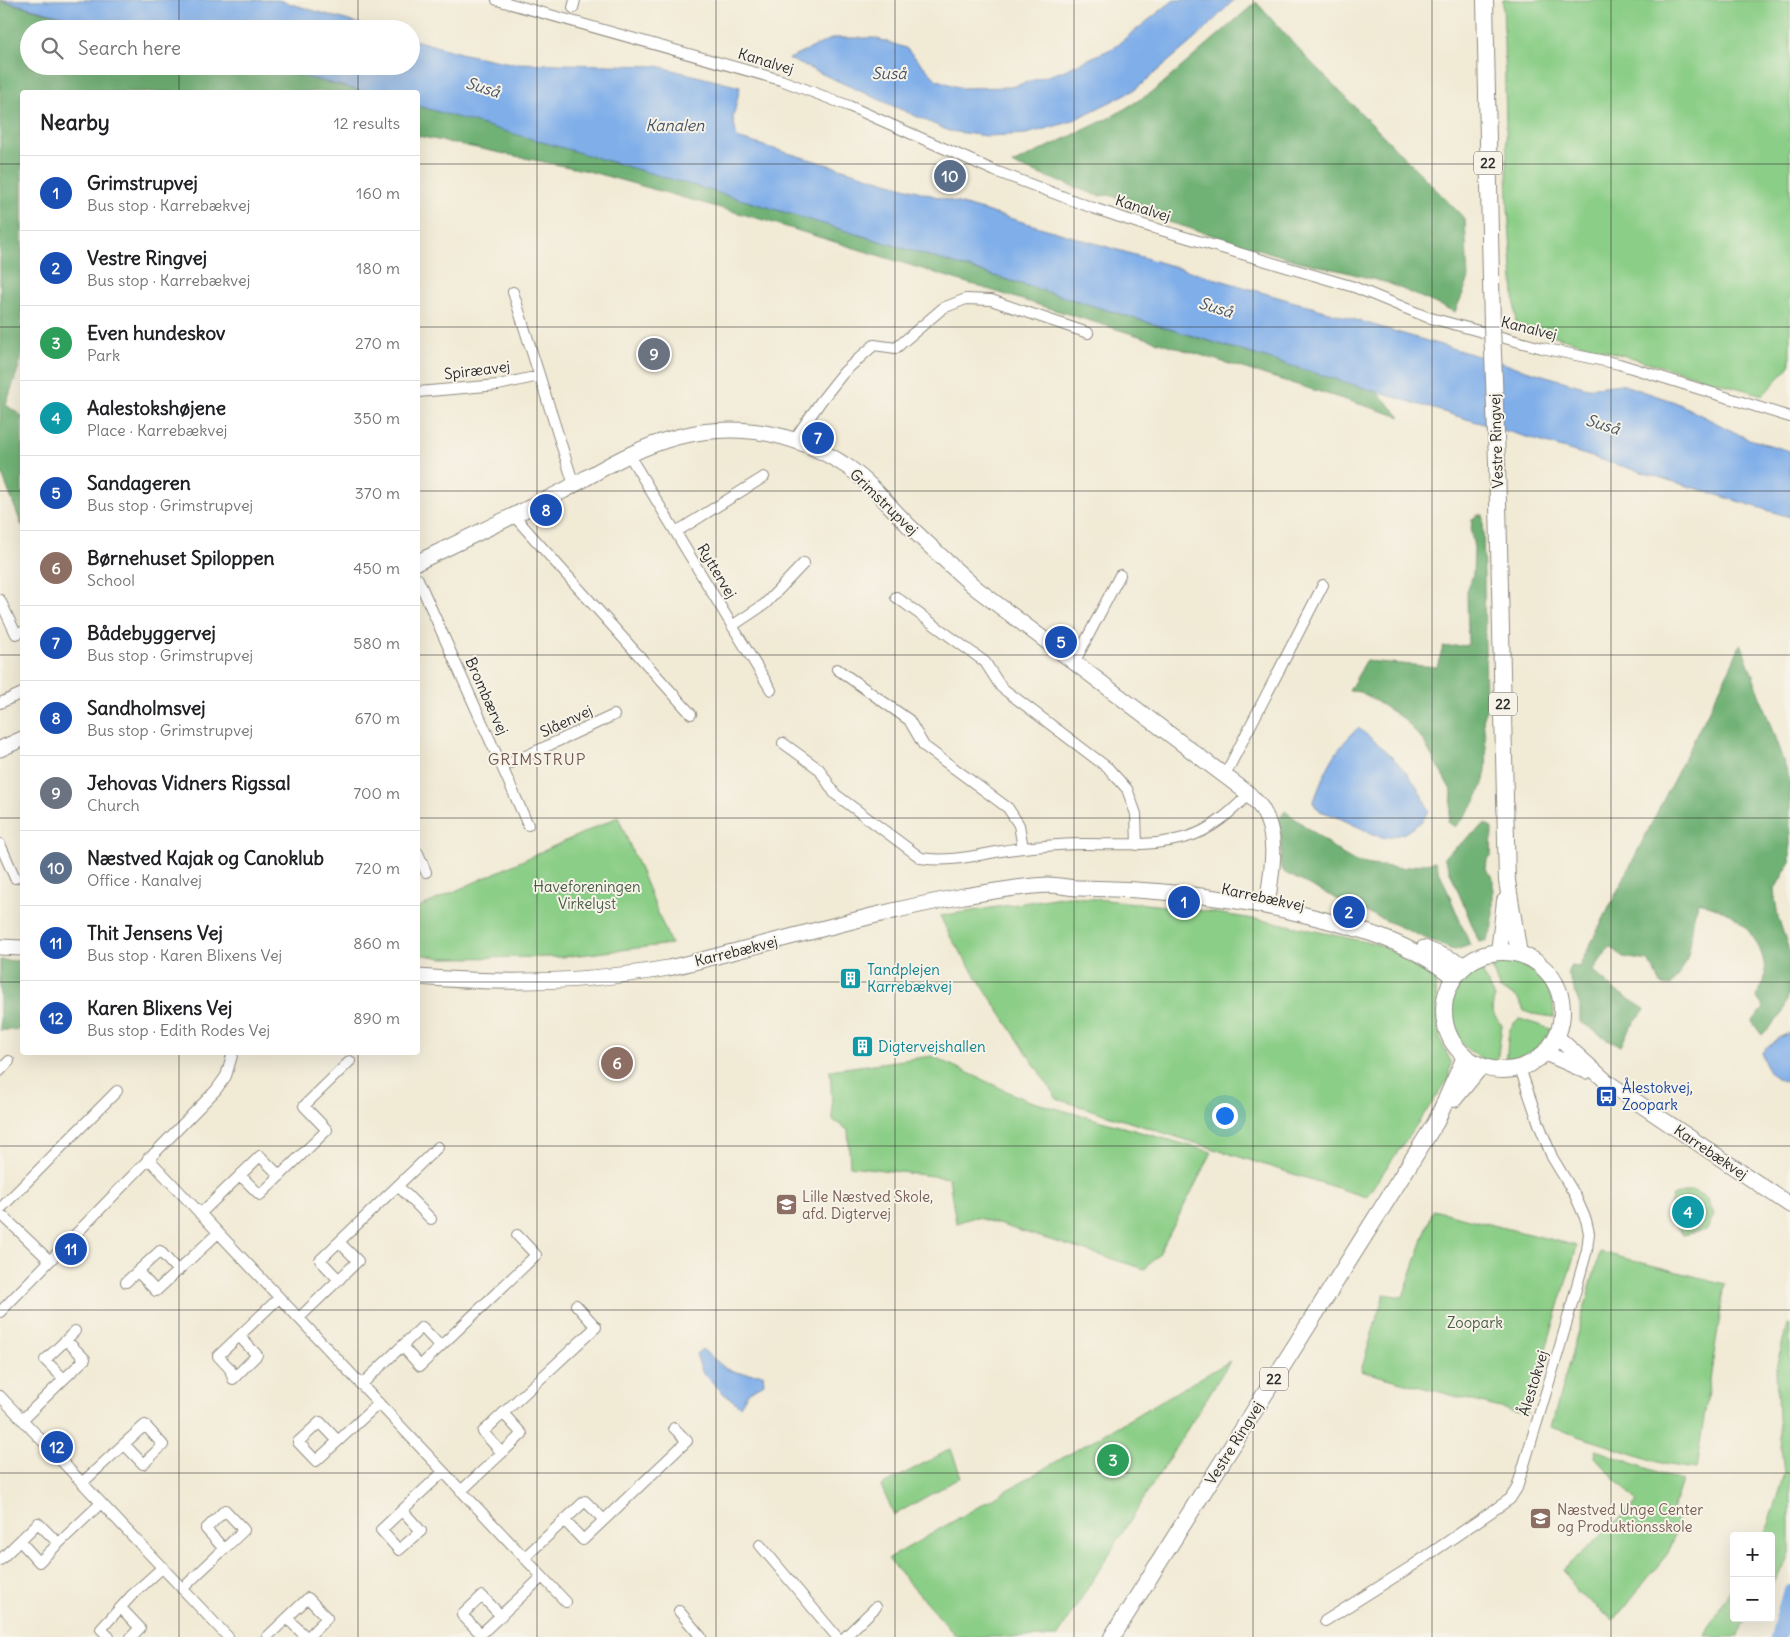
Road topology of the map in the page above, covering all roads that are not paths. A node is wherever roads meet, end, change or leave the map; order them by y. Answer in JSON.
{"nodes":[{"id":1,"x":497,"y":0,"type":"edge"},
{"id":2,"x":1485,"y":0,"type":"edge"},
{"id":3,"x":513,"y":292,"type":"dead end"},
{"id":4,"x":1088,"y":333,"type":"dead end"},
{"id":5,"x":539,"y":376,"type":"junction"},
{"id":6,"x":420,"y":392,"type":"edge"},
{"id":7,"x":1790,"y":417,"type":"edge"},
{"id":8,"x":796,"y":441,"type":"junction"},
{"id":9,"x":629,"y":455,"type":"junction"},
{"id":10,"x":764,"y":477,"type":"dead end"},
{"id":11,"x":574,"y":485,"type":"junction"},
{"id":12,"x":514,"y":516,"type":"junction"},
{"id":13,"x":676,"y":532,"type":"junction"},
{"id":14,"x":420,"y":561,"type":"edge"},
{"id":15,"x":804,"y":564,"type":"dead end"},
{"id":16,"x":1120,"y":575,"type":"dead end"},
{"id":17,"x":420,"y":583,"type":"edge"},
{"id":18,"x":1323,"y":585,"type":"dead end"},
{"id":19,"x":896,"y":597,"type":"dead end"},
{"id":20,"x":0,"y":600,"type":"edge"},
{"id":21,"x":732,"y":626,"type":"junction"},
{"id":22,"x":20,"y":633,"type":"edge"},
{"id":23,"x":1074,"y":663,"type":"junction"},
{"id":24,"x":837,"y":669,"type":"dead end"},
{"id":25,"x":771,"y":690,"type":"dead end"},
{"id":26,"x":20,"y":693,"type":"edge"},
{"id":27,"x":0,"y":703,"type":"edge"},
{"id":28,"x":691,"y":714,"type":"dead end"},
{"id":29,"x":614,"y":715,"type":"dead end"},
{"id":30,"x":20,"y":740,"type":"edge"},
{"id":31,"x":783,"y":743,"type":"dead end"},
{"id":32,"x":0,"y":749,"type":"edge"},
{"id":33,"x":502,"y":767,"type":"junction"},
{"id":34,"x":1225,"y":775,"type":"junction"},
{"id":35,"x":1249,"y":794,"type":"junction"},
{"id":36,"x":528,"y":825,"type":"dead end"},
{"id":37,"x":0,"y":844,"type":"edge"},
{"id":38,"x":1137,"y":845,"type":"junction"},
{"id":39,"x":1023,"y":848,"type":"junction"},
{"id":40,"x":420,"y":857,"type":"edge"},
{"id":41,"x":426,"y":872,"type":"dead end"},
{"id":42,"x":15,"y":878,"type":"dead end"},
{"id":43,"x":1507,"y":881,"type":"junction"},
{"id":44,"x":1050,"y":885,"type":"junction"},
{"id":45,"x":1268,"y":901,"type":"junction"},
{"id":46,"x":0,"y":947,"type":"edge"},
{"id":47,"x":20,"y":948,"type":"edge"},
{"id":48,"x":1499,"y":952,"type":"junction"},
{"id":49,"x":1519,"y":954,"type":"junction"},
{"id":50,"x":1465,"y":965,"type":"junction"},
{"id":51,"x":420,"y":977,"type":"edge"},
{"id":52,"x":1454,"y":978,"type":"junction"},
{"id":53,"x":1556,"y":1037,"type":"junction"},
{"id":54,"x":1546,"y":1053,"type":"junction"},
{"id":55,"x":232,"y":1055,"type":"edge"},
{"id":56,"x":1466,"y":1057,"type":"junction"},
{"id":57,"x":350,"y":1060,"type":"dead end"},
{"id":58,"x":9,"y":1061,"type":"dead end"},
{"id":59,"x":1482,"y":1066,"type":"junction"},
{"id":60,"x":1520,"y":1068,"type":"junction"},
{"id":61,"x":0,"y":1071,"type":"edge"},
{"id":62,"x":1607,"y":1082,"type":"junction"},
{"id":63,"x":116,"y":1091,"type":"dead end"},
{"id":64,"x":1436,"y":1122,"type":"junction"},
{"id":65,"x":438,"y":1148,"type":"dead end"},
{"id":66,"x":148,"y":1158,"type":"junction"},
{"id":67,"x":240,"y":1175,"type":"junction"},
{"id":68,"x":280,"y":1176,"type":"junction"},
{"id":69,"x":398,"y":1186,"type":"junction"},
{"id":70,"x":1790,"y":1205,"type":"edge"},
{"id":71,"x":0,"y":1211,"type":"edge"},
{"id":72,"x":200,"y":1214,"type":"junction"},
{"id":73,"x":431,"y":1219,"type":"dead end"},
{"id":74,"x":218,"y":1233,"type":"junction"},
{"id":75,"x":517,"y":1235,"type":"dead end"},
{"id":76,"x":339,"y":1242,"type":"junction"},
{"id":77,"x":49,"y":1260,"type":"junction"},
{"id":78,"x":178,"y":1271,"type":"junction"},
{"id":79,"x":138,"y":1272,"type":"junction"},
{"id":80,"x":339,"y":1280,"type":"junction"},
{"id":81,"x":126,"y":1282,"type":"dead end"},
{"id":82,"x":279,"y":1298,"type":"junction"},
{"id":83,"x":576,"y":1305,"type":"dead end"},
{"id":84,"x":0,"y":1312,"type":"edge"},
{"id":85,"x":299,"y":1318,"type":"junction"},
{"id":86,"x":75,"y":1331,"type":"dead end"},
{"id":87,"x":239,"y":1336,"type":"dead end"},
{"id":88,"x":66,"y":1340,"type":"junction"},
{"id":89,"x":402,"y":1346,"type":"junction"},
{"id":90,"x":440,"y":1346,"type":"junction"},
{"id":91,"x":64,"y":1379,"type":"junction"},
{"id":92,"x":361,"y":1385,"type":"junction"},
{"id":93,"x":2,"y":1401,"type":"edge"},
{"id":94,"x":379,"y":1404,"type":"junction"},
{"id":95,"x":503,"y":1413,"type":"junction"},
{"id":96,"x":22,"y":1420,"type":"junction"},
{"id":97,"x":674,"y":1428,"type":"dead end"},
{"id":98,"x":338,"y":1441,"type":"dead end"},
{"id":99,"x":124,"y":1444,"type":"dead end"},
{"id":100,"x":502,"y":1452,"type":"junction"},
{"id":101,"x":444,"y":1472,"type":"junction"},
{"id":102,"x":83,"y":1482,"type":"junction"},
{"id":103,"x":461,"y":1491,"type":"junction"},
{"id":104,"x":101,"y":1503,"type":"junction"},
{"id":105,"x":402,"y":1510,"type":"dead end"},
{"id":106,"x":564,"y":1520,"type":"junction"},
{"id":107,"x":604,"y":1520,"type":"junction"},
{"id":108,"x":20,"y":1541,"type":"junction"},
{"id":109,"x":58,"y":1543,"type":"junction"},
{"id":110,"x":760,"y":1545,"type":"dead end"},
{"id":111,"x":224,"y":1549,"type":"dead end"},
{"id":112,"x":524,"y":1558,"type":"junction"},
{"id":113,"x":0,"y":1560,"type":"edge"},
{"id":114,"x":162,"y":1568,"type":"junction"},
{"id":115,"x":542,"y":1577,"type":"junction"},
{"id":116,"x":182,"y":1589,"type":"junction"},
{"id":117,"x":566,"y":1602,"type":"dead end"},
{"id":118,"x":122,"y":1608,"type":"junction"},
{"id":119,"x":876,"y":1608,"type":"dead end"},
{"id":120,"x":679,"y":1611,"type":"dead end"},
{"id":121,"x":501,"y":1616,"type":"dead end"},
{"id":122,"x":287,"y":1618,"type":"junction"},
{"id":123,"x":1325,"y":1621,"type":"dead end"},
{"id":124,"x":109,"y":1637,"type":"edge"},
{"id":125,"x":131,"y":1637,"type":"edge"},
{"id":126,"x":228,"y":1637,"type":"edge"},
{"id":127,"x":267,"y":1637,"type":"edge"},
{"id":128,"x":307,"y":1637,"type":"edge"},
{"id":129,"x":701,"y":1637,"type":"edge"},
{"id":130,"x":837,"y":1637,"type":"edge"},
{"id":131,"x":845,"y":1637,"type":"edge"},
{"id":132,"x":1112,"y":1637,"type":"edge"}],
"edges":[{"from":1,"to":7,"type":"street","name":"Kanalvej"},
{"from":2,"to":43,"type":"main road","name":"Vestre Ringvej","number":"22","bridge":true},
{"from":3,"to":5,"type":"street"},
{"from":4,"to":8,"type":"street"},
{"from":5,"to":6,"type":"street","name":"Spiræavej"},
{"from":5,"to":11,"type":"street"},
{"from":8,"to":9,"type":"street","name":"Grimstrupvej"},
{"from":8,"to":23,"type":"street","name":"Grimstrupvej"},
{"from":9,"to":11,"type":"street","name":"Grimstrupvej"},
{"from":9,"to":13,"type":"street","name":"Ryttervej"},
{"from":10,"to":13,"type":"street"},
{"from":11,"to":12,"type":"street","name":"Grimstrupvej"},
{"from":12,"to":14,"type":"street","name":"Grimstrupvej"},
{"from":12,"to":28,"type":"street"},
{"from":13,"to":21,"type":"street","name":"Ryttervej"},
{"from":15,"to":21,"type":"street"},
{"from":16,"to":23,"type":"street"},
{"from":17,"to":33,"type":"street","name":"Brombærvej"},
{"from":18,"to":34,"type":"street"},
{"from":19,"to":38,"type":"street"},
{"from":20,"to":22,"type":"street"},
{"from":21,"to":25,"type":"street","name":"Ryttervej"},
{"from":23,"to":34,"type":"street","name":"Grimstrupvej"},
{"from":24,"to":39,"type":"street"},
{"from":26,"to":27,"type":"street"},
{"from":29,"to":33,"type":"street","name":"Slåenvej"},
{"from":30,"to":32,"type":"street"},
{"from":31,"to":39,"type":"street"},
{"from":33,"to":36,"type":"street","name":"Brombærvej"},
{"from":34,"to":35,"type":"street","name":"Grimstrupvej"},
{"from":35,"to":38,"type":"street"},
{"from":35,"to":45,"type":"street","name":"Grimstrupvej"},
{"from":37,"to":42,"type":"street"},
{"from":38,"to":39,"type":"street"},
{"from":40,"to":41,"type":"street"},
{"from":43,"to":48,"type":"main road","name":"Vestre Ringvej","number":"22"},
{"from":43,"to":49,"type":"main road","name":"Vestre Ringvej","number":"22"},
{"from":44,"to":45,"type":"street","name":"Karrebækvej"},
{"from":44,"to":45,"type":"street","name":"Karrebækvej"},
{"from":44,"to":51,"type":"street","name":"Karrebækvej"},
{"from":45,"to":50,"type":"street","name":"Karrebækvej"},
{"from":45,"to":52,"type":"street","name":"Karrebækvej"},
{"from":46,"to":47,"type":"street"},
{"from":48,"to":49,"type":"main road"},
{"from":48,"to":50,"type":"main road"},
{"from":49,"to":53,"type":"main road"},
{"from":50,"to":52,"type":"main road"},
{"from":52,"to":56,"type":"main road"},
{"from":53,"to":54,"type":"main road"},
{"from":53,"to":62,"type":"street","name":"Karrebækvej"},
{"from":54,"to":60,"type":"main road"},
{"from":54,"to":62,"type":"street","name":"Karrebækvej"},
{"from":55,"to":66,"type":"street"},
{"from":56,"to":59,"type":"main road"},
{"from":56,"to":64,"type":"main road","name":"Vestre Ringvej","number":"22"},
{"from":57,"to":68,"type":"street"},
{"from":58,"to":61,"type":"street"},
{"from":59,"to":60,"type":"main road"},
{"from":59,"to":64,"type":"main road","name":"Vestre Ringvej","number":"22"},
{"from":60,"to":123,"type":"street","name":"Ålestokvej"},
{"from":62,"to":70,"type":"street","name":"Karrebækvej"},
{"from":63,"to":71,"type":"street"},
{"from":64,"to":132,"type":"main road","name":"Vestre Ringvej","number":"22"},
{"from":65,"to":69,"type":"street"},
{"from":66,"to":72,"type":"street"},
{"from":66,"to":77,"type":"street"},
{"from":67,"to":68,"type":"street"},
{"from":67,"to":68,"type":"street"},
{"from":67,"to":72,"type":"street"},
{"from":69,"to":73,"type":"street"},
{"from":69,"to":76,"type":"street"},
{"from":71,"to":77,"type":"street"},
{"from":72,"to":74,"type":"street"},
{"from":74,"to":78,"type":"street"},
{"from":74,"to":82,"type":"street"},
{"from":75,"to":90,"type":"street"},
{"from":76,"to":80,"type":"street"},
{"from":76,"to":80,"type":"street"},
{"from":77,"to":84,"type":"street"},
{"from":78,"to":79,"type":"street"},
{"from":78,"to":79,"type":"street"},
{"from":79,"to":81,"type":"street"},
{"from":80,"to":85,"type":"street"},
{"from":82,"to":85,"type":"street"},
{"from":82,"to":87,"type":"street"},
{"from":83,"to":95,"type":"street"},
{"from":85,"to":92,"type":"street"},
{"from":86,"to":88,"type":"street"},
{"from":88,"to":91,"type":"street"},
{"from":88,"to":91,"type":"street"},
{"from":89,"to":90,"type":"street"},
{"from":89,"to":90,"type":"street"},
{"from":89,"to":92,"type":"street"},
{"from":91,"to":96,"type":"street"},
{"from":92,"to":94,"type":"street"},
{"from":93,"to":96,"type":"street"},
{"from":94,"to":98,"type":"street"},
{"from":94,"to":101,"type":"street"},
{"from":95,"to":100,"type":"street"},
{"from":95,"to":100,"type":"street"},
{"from":96,"to":102,"type":"street"},
{"from":97,"to":107,"type":"street"},
{"from":99,"to":102,"type":"street"},
{"from":100,"to":103,"type":"street"},
{"from":101,"to":103,"type":"street"},
{"from":101,"to":105,"type":"street"},
{"from":102,"to":104,"type":"street"},
{"from":103,"to":112,"type":"street"},
{"from":104,"to":109,"type":"street"},
{"from":104,"to":114,"type":"street"},
{"from":106,"to":107,"type":"street"},
{"from":106,"to":107,"type":"street"},
{"from":106,"to":112,"type":"street"},
{"from":108,"to":109,"type":"street"},
{"from":108,"to":109,"type":"street"},
{"from":108,"to":113,"type":"street"},
{"from":110,"to":130,"type":"street"},
{"from":111,"to":116,"type":"street"},
{"from":112,"to":115,"type":"street"},
{"from":114,"to":116,"type":"street"},
{"from":114,"to":118,"type":"street"},
{"from":115,"to":117,"type":"street"},
{"from":115,"to":121,"type":"street"},
{"from":116,"to":126,"type":"street"},
{"from":118,"to":124,"type":"street"},
{"from":118,"to":125,"type":"street"},
{"from":119,"to":131,"type":"street"},
{"from":120,"to":129,"type":"street"},
{"from":122,"to":127,"type":"street"},
{"from":122,"to":128,"type":"street"},
{"from":122,"to":128,"type":"street"}]}
